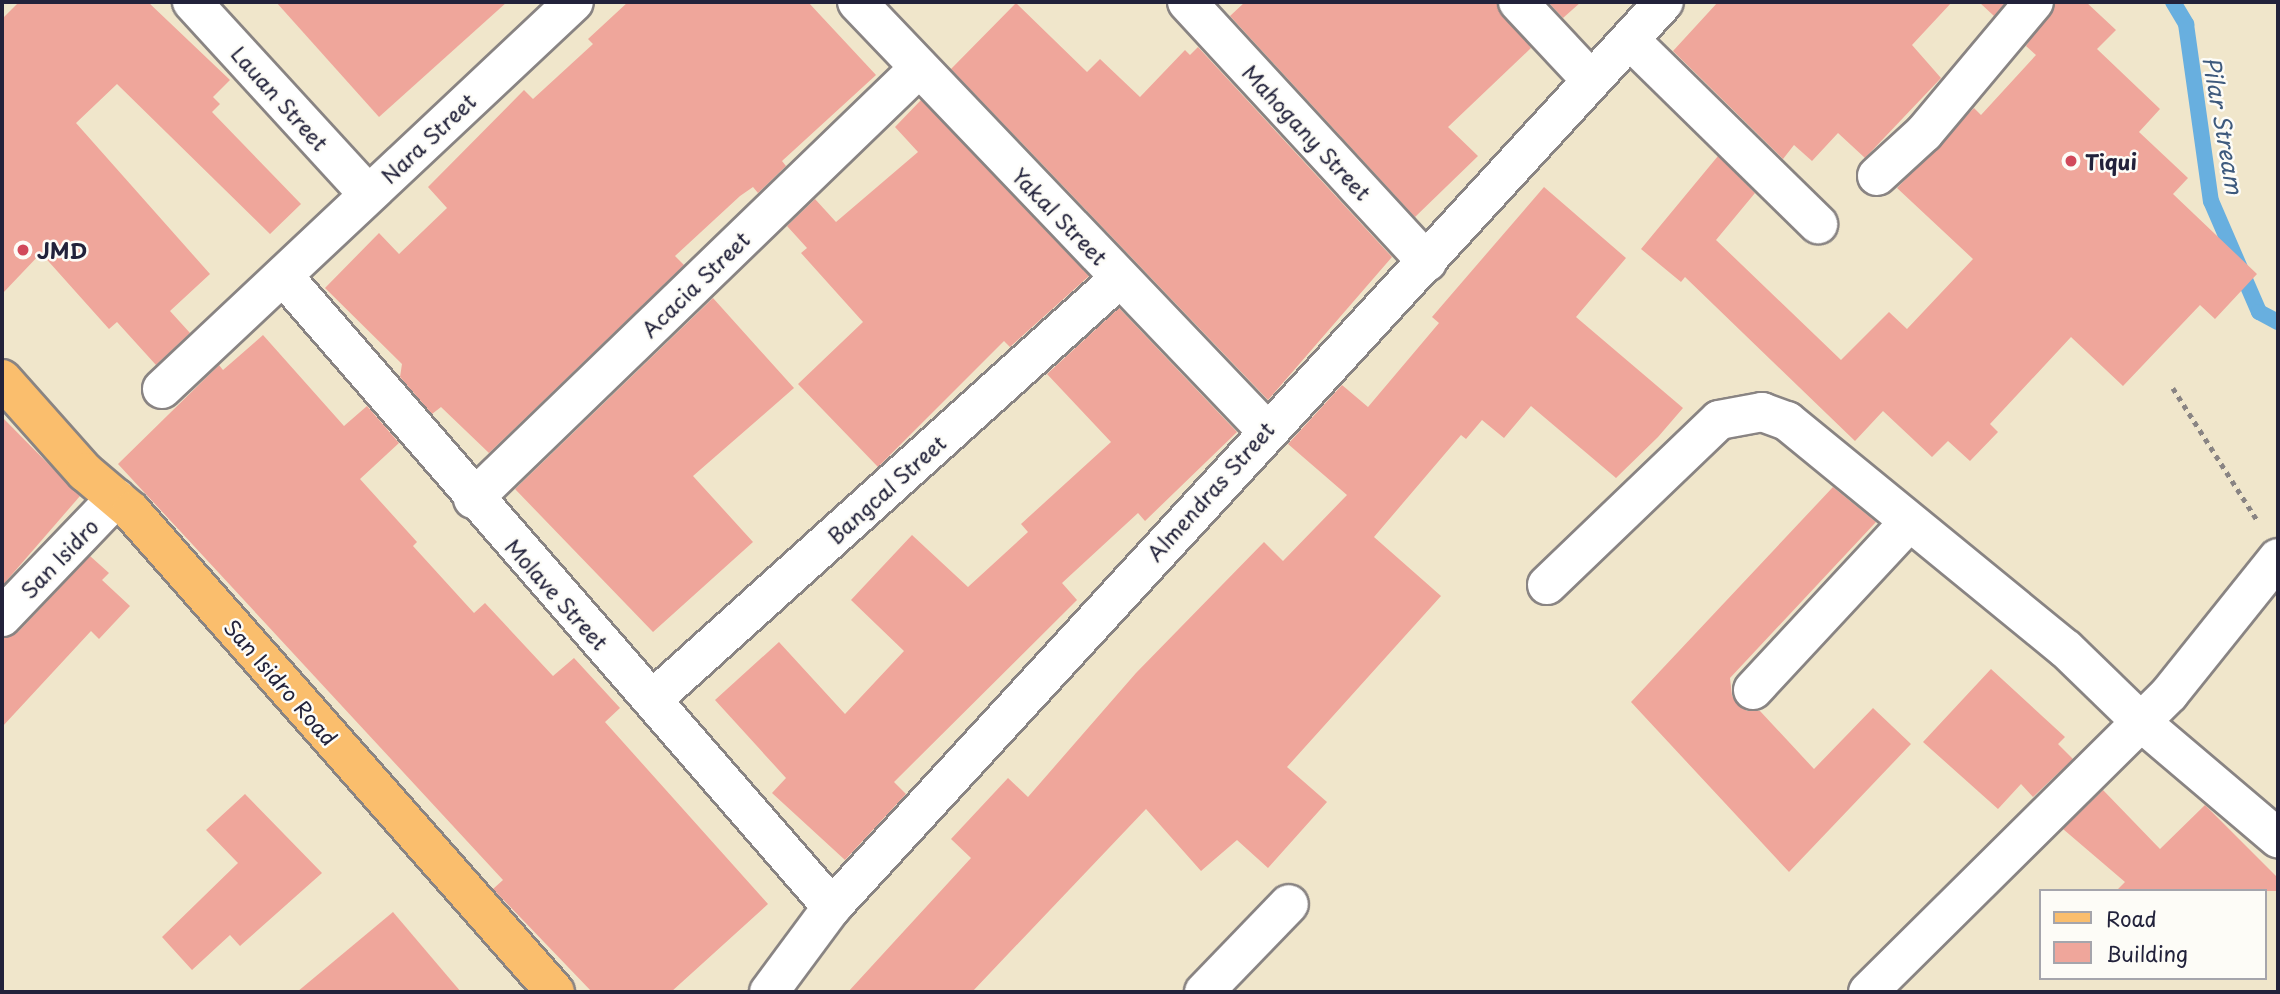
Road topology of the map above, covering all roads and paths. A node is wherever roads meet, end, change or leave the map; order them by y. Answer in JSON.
{"nodes":[{"id":1,"x":192,"y":2,"type":"edge"},
{"id":2,"x":857,"y":2,"type":"edge"},
{"id":3,"x":1187,"y":2,"type":"edge"},
{"id":4,"x":1518,"y":2,"type":"edge"},
{"id":5,"x":1664,"y":2,"type":"edge"},
{"id":6,"x":2034,"y":2,"type":"edge"},
{"id":7,"x":556,"y":7,"type":"edge"},
{"id":8,"x":1631,"y":41,"type":"junction"},
{"id":9,"x":918,"y":69,"type":"junction"},
{"id":10,"x":1591,"y":80,"type":"junction"},
{"id":11,"x":1877,"y":176,"type":"dead end"},
{"id":12,"x":368,"y":194,"type":"junction"},
{"id":13,"x":1818,"y":224,"type":"dead end"},
{"id":14,"x":1427,"y":262,"type":"junction"},
{"id":15,"x":285,"y":278,"type":"junction"},
{"id":16,"x":1120,"y":278,"type":"junction"},
{"id":17,"x":2,"y":379,"type":"edge"},
{"id":18,"x":2173,"y":388,"type":"dead end"},
{"id":19,"x":162,"y":389,"type":"dead end"},
{"id":20,"x":1265,"y":429,"type":"junction"},
{"id":21,"x":116,"y":498,"type":"junction"},
{"id":22,"x":473,"y":499,"type":"junction"},
{"id":23,"x":1906,"y":524,"type":"junction"},
{"id":24,"x":2271,"y":544,"type":"edge"},
{"id":25,"x":1547,"y":585,"type":"dead end"},
{"id":26,"x":2,"y":618,"type":"edge"},
{"id":27,"x":1753,"y":690,"type":"dead end"},
{"id":28,"x":652,"y":701,"type":"junction"},
{"id":29,"x":2141,"y":722,"type":"junction"},
{"id":30,"x":2278,"y":838,"type":"edge"},
{"id":31,"x":1289,"y":904,"type":"dead end"},
{"id":32,"x":832,"y":907,"type":"junction"},
{"id":33,"x":555,"y":992,"type":"edge"},
{"id":34,"x":769,"y":992,"type":"edge"},
{"id":35,"x":1204,"y":992,"type":"edge"},
{"id":36,"x":1868,"y":992,"type":"edge"}],
"edges":[{"from":1,"to":12,"type":"street","name":"Lauan Street"},
{"from":2,"to":9,"type":"street","name":"Yakal Street"},
{"from":3,"to":14,"type":"street","name":"Mahogany Street"},
{"from":4,"to":10,"type":"street"},
{"from":5,"to":8,"type":"street","name":"Almendras Street"},
{"from":6,"to":11,"type":"street"},
{"from":7,"to":12,"type":"street","name":"Nara Street"},
{"from":8,"to":10,"type":"street","name":"Almendras Street"},
{"from":8,"to":13,"type":"street"},
{"from":9,"to":16,"type":"street","name":"Yakal Street"},
{"from":9,"to":22,"type":"street","name":"Acacia Street"},
{"from":10,"to":14,"type":"street","name":"Almendras Street"},
{"from":12,"to":15,"type":"street","name":"Nara Street"},
{"from":14,"to":20,"type":"street","name":"Almendras Street"},
{"from":15,"to":19,"type":"street","name":"Nara Street"},
{"from":15,"to":22,"type":"street","name":"Molave Street"},
{"from":16,"to":20,"type":"street","name":"Yakal Street"},
{"from":16,"to":28,"type":"street","name":"Bangcal Street"},
{"from":17,"to":21,"type":"main road","name":"San Isidro Road"},
{"from":18,"to":24,"type":"path"},
{"from":20,"to":32,"type":"street","name":"Almendras Street"},
{"from":21,"to":26,"type":"street","name":"San Isidro"},
{"from":21,"to":33,"type":"main road","name":"San Isidro Road"},
{"from":22,"to":28,"type":"street","name":"Molave Street"},
{"from":23,"to":25,"type":"street"},
{"from":23,"to":27,"type":"street"},
{"from":23,"to":29,"type":"street"},
{"from":24,"to":29,"type":"street"},
{"from":28,"to":32,"type":"street","name":"Molave Street"},
{"from":29,"to":30,"type":"street"},
{"from":29,"to":36,"type":"street"},
{"from":31,"to":35,"type":"street"},
{"from":32,"to":34,"type":"street","name":"Almendras Street"}]}
